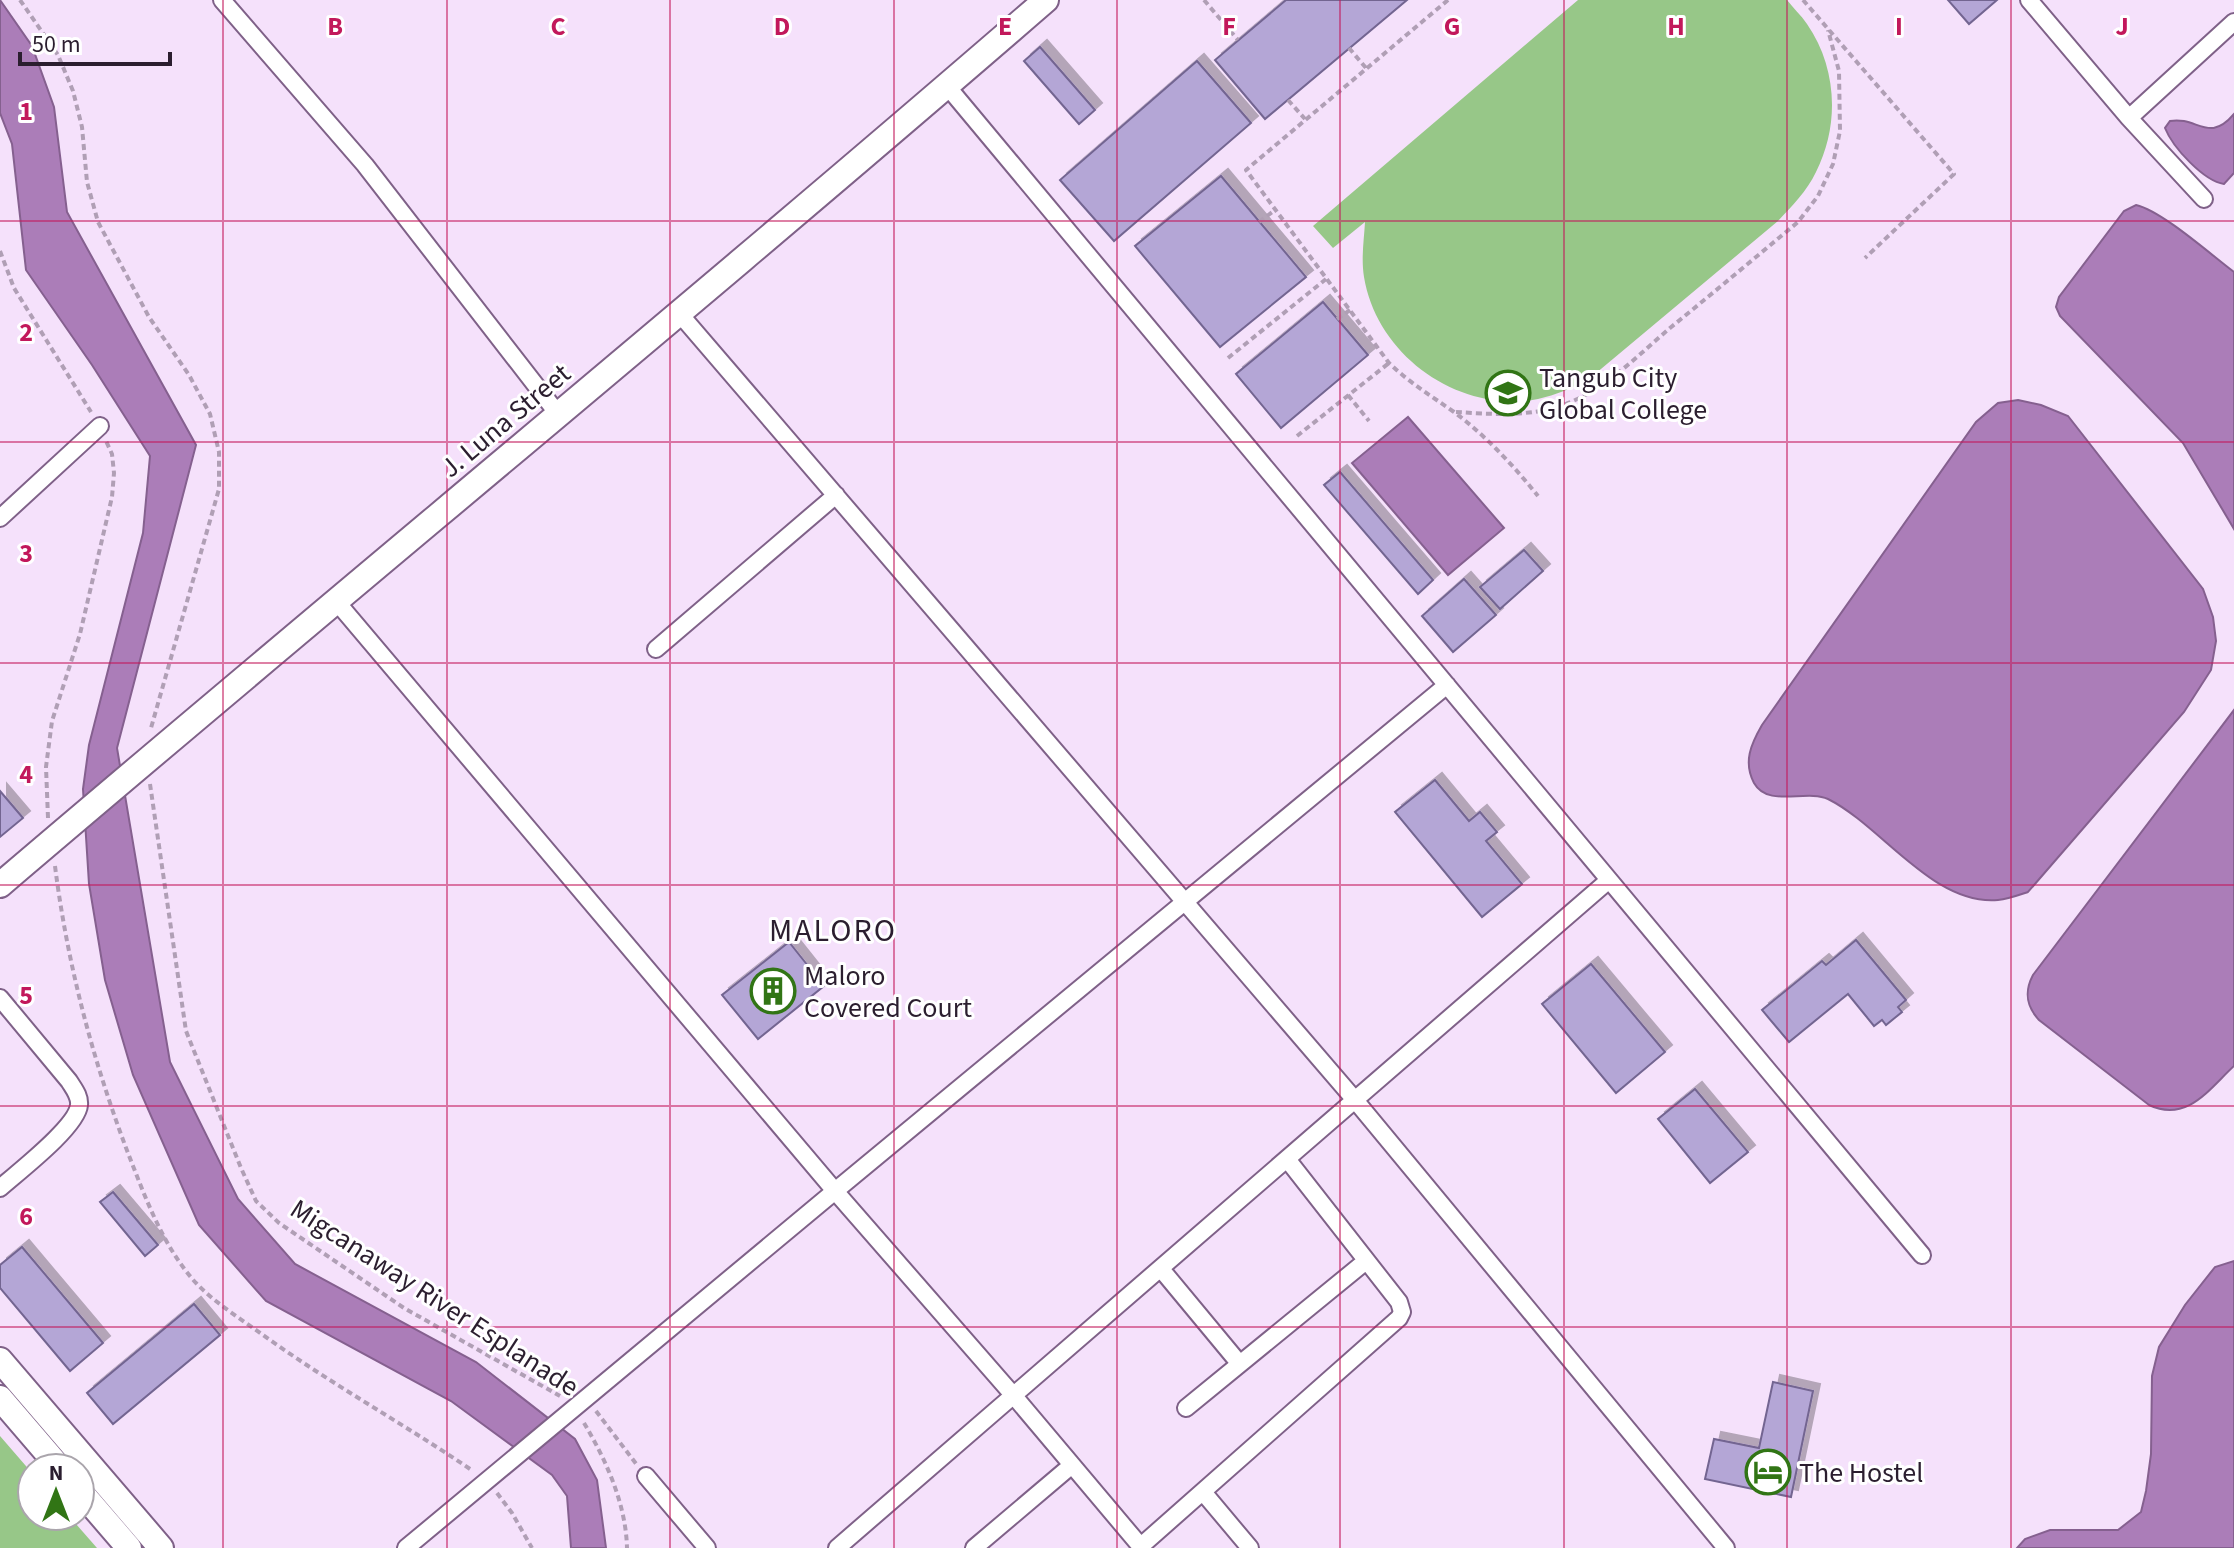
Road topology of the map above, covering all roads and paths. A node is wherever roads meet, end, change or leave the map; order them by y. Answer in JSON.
{"nodes":[{"id":1,"x":20,"y":0,"type":"edge"},
{"id":2,"x":222,"y":0,"type":"edge"},
{"id":3,"x":1046,"y":0,"type":"edge"},
{"id":4,"x":1204,"y":0,"type":"edge"},
{"id":5,"x":1448,"y":0,"type":"edge"},
{"id":6,"x":1803,"y":0,"type":"edge"},
{"id":7,"x":2029,"y":0,"type":"edge"},
{"id":8,"x":2234,"y":22,"type":"edge"},
{"id":9,"x":1828,"y":30,"type":"junction"},
{"id":10,"x":1238,"y":40,"type":"dead end"},
{"id":11,"x":1349,"y":48,"type":"dead end"},
{"id":12,"x":1367,"y":68,"type":"junction"},
{"id":13,"x":947,"y":86,"type":"junction"},
{"id":14,"x":1288,"y":100,"type":"dead end"},
{"id":15,"x":2129,"y":118,"type":"junction"},
{"id":16,"x":1306,"y":119,"type":"junction"},
{"id":17,"x":2204,"y":199,"type":"dead end"},
{"id":18,"x":1275,"y":210,"type":"junction"},
{"id":19,"x":1259,"y":222,"type":"dead end"},
{"id":20,"x":0,"y":251,"type":"edge"},
{"id":21,"x":1865,"y":258,"type":"dead end"},
{"id":22,"x":1326,"y":279,"type":"junction"},
{"id":23,"x":1350,"y":310,"type":"junction"},
{"id":24,"x":679,"y":313,"type":"junction"},
{"id":25,"x":1337,"y":319,"type":"dead end"},
{"id":26,"x":1228,"y":358,"type":"dead end"},
{"id":27,"x":1389,"y":363,"type":"junction"},
{"id":28,"x":1348,"y":395,"type":"junction"},
{"id":29,"x":1453,"y":412,"type":"junction"},
{"id":30,"x":558,"y":414,"type":"junction"},
{"id":31,"x":1369,"y":421,"type":"dead end"},
{"id":32,"x":100,"y":426,"type":"junction"},
{"id":33,"x":1297,"y":436,"type":"dead end"},
{"id":34,"x":836,"y":495,"type":"junction"},
{"id":35,"x":1538,"y":496,"type":"dead end"},
{"id":36,"x":0,"y":518,"type":"edge"},
{"id":37,"x":336,"y":601,"type":"junction"},
{"id":38,"x":656,"y":649,"type":"dead end"},
{"id":39,"x":1447,"y":685,"type":"junction"},
{"id":40,"x":147,"y":759,"type":"junction"},
{"id":41,"x":51,"y":841,"type":"junction"},
{"id":42,"x":1609,"y":880,"type":"junction"},
{"id":43,"x":0,"y":885,"type":"edge"},
{"id":44,"x":1184,"y":902,"type":"junction"},
{"id":45,"x":0,"y":998,"type":"edge"},
{"id":46,"x":1355,"y":1100,"type":"junction"},
{"id":47,"x":1287,"y":1159,"type":"junction"},
{"id":48,"x":0,"y":1188,"type":"edge"},
{"id":49,"x":835,"y":1191,"type":"junction"},
{"id":50,"x":1922,"y":1255,"type":"dead end"},
{"id":51,"x":1366,"y":1261,"type":"junction"},
{"id":52,"x":1161,"y":1269,"type":"junction"},
{"id":53,"x":0,"y":1360,"type":"edge"},
{"id":54,"x":1239,"y":1363,"type":"junction"},
{"id":55,"x":1014,"y":1396,"type":"junction"},
{"id":56,"x":0,"y":1398,"type":"edge"},
{"id":57,"x":576,"y":1405,"type":"junction"},
{"id":58,"x":1186,"y":1408,"type":"dead end"},
{"id":59,"x":46,"y":1452,"type":"edge"},
{"id":60,"x":1072,"y":1465,"type":"junction"},
{"id":61,"x":646,"y":1476,"type":"joint"},
{"id":62,"x":492,"y":1478,"type":"junction"},
{"id":63,"x":1203,"y":1492,"type":"junction"},
{"id":64,"x":96,"y":1510,"type":"edge"},
{"id":65,"x":1142,"y":1547,"type":"edge"},
{"id":66,"x":129,"y":1548,"type":"edge"},
{"id":67,"x":161,"y":1548,"type":"edge"},
{"id":68,"x":406,"y":1548,"type":"edge"},
{"id":69,"x":532,"y":1548,"type":"edge"},
{"id":70,"x":627,"y":1548,"type":"edge"},
{"id":71,"x":707,"y":1548,"type":"edge"},
{"id":72,"x":837,"y":1548,"type":"edge"},
{"id":73,"x":974,"y":1548,"type":"edge"},
{"id":74,"x":1250,"y":1548,"type":"edge"},
{"id":75,"x":1726,"y":1548,"type":"edge"}],
"edges":[{"from":1,"to":40,"type":"path","name":"Migcanaway River Esplanade"},
{"from":2,"to":30,"type":"street"},
{"from":3,"to":13,"type":"street","name":"J. Luna Street"},
{"from":4,"to":10,"type":"path"},
{"from":5,"to":12,"type":"path"},
{"from":6,"to":9,"type":"path"},
{"from":7,"to":15,"type":"street"},
{"from":8,"to":15,"type":"street"},
{"from":9,"to":21,"type":"path"},
{"from":9,"to":29,"type":"path"},
{"from":11,"to":12,"type":"path"},
{"from":12,"to":16,"type":"path"},
{"from":13,"to":24,"type":"street","name":"J. Luna Street"},
{"from":13,"to":39,"type":"street"},
{"from":14,"to":16,"type":"path"},
{"from":15,"to":17,"type":"street"},
{"from":16,"to":18,"type":"path"},
{"from":18,"to":19,"type":"path"},
{"from":18,"to":22,"type":"path"},
{"from":20,"to":32,"type":"path"},
{"from":22,"to":23,"type":"path"},
{"from":22,"to":26,"type":"path"},
{"from":23,"to":25,"type":"path"},
{"from":23,"to":27,"type":"path"},
{"from":24,"to":30,"type":"street","name":"J. Luna Street"},
{"from":24,"to":34,"type":"street"},
{"from":27,"to":28,"type":"path"},
{"from":27,"to":29,"type":"path"},
{"from":28,"to":31,"type":"path"},
{"from":28,"to":33,"type":"path"},
{"from":29,"to":35,"type":"path"},
{"from":30,"to":37,"type":"street","name":"J. Luna Street"},
{"from":32,"to":36,"type":"street"},
{"from":32,"to":41,"type":"path"},
{"from":34,"to":38,"type":"street"},
{"from":34,"to":44,"type":"street"},
{"from":37,"to":40,"type":"street","name":"J. Luna Street"},
{"from":37,"to":49,"type":"street"},
{"from":39,"to":42,"type":"street"},
{"from":39,"to":44,"type":"street"},
{"from":40,"to":41,"type":"street","name":"J. Luna Street"},
{"from":40,"to":57,"type":"path","name":"Migcanaway River Esplanade"},
{"from":41,"to":43,"type":"street","name":"J. Luna Street"},
{"from":41,"to":62,"type":"path"},
{"from":42,"to":46,"type":"street"},
{"from":42,"to":50,"type":"street"},
{"from":44,"to":46,"type":"street"},
{"from":44,"to":49,"type":"street"},
{"from":45,"to":48,"type":"street"},
{"from":46,"to":47,"type":"street"},
{"from":46,"to":75,"type":"street"},
{"from":47,"to":51,"type":"street"},
{"from":47,"to":52,"type":"street"},
{"from":49,"to":55,"type":"street"},
{"from":49,"to":57,"type":"street"},
{"from":51,"to":54,"type":"street"},
{"from":51,"to":63,"type":"street"},
{"from":52,"to":54,"type":"street"},
{"from":52,"to":55,"type":"street"},
{"from":53,"to":67,"type":"street"},
{"from":54,"to":58,"type":"street"},
{"from":55,"to":60,"type":"street"},
{"from":55,"to":72,"type":"street"},
{"from":56,"to":59,"type":"street"},
{"from":57,"to":61,"type":"path"},
{"from":57,"to":62,"type":"street"},
{"from":57,"to":70,"type":"path","name":"Migcanaway River Esplanade"},
{"from":60,"to":65,"type":"street"},
{"from":60,"to":73,"type":"street"},
{"from":61,"to":71,"type":"street"},
{"from":62,"to":68,"type":"street"},
{"from":62,"to":69,"type":"path"},
{"from":63,"to":65,"type":"street"},
{"from":63,"to":74,"type":"street"},
{"from":64,"to":66,"type":"street"}]}
